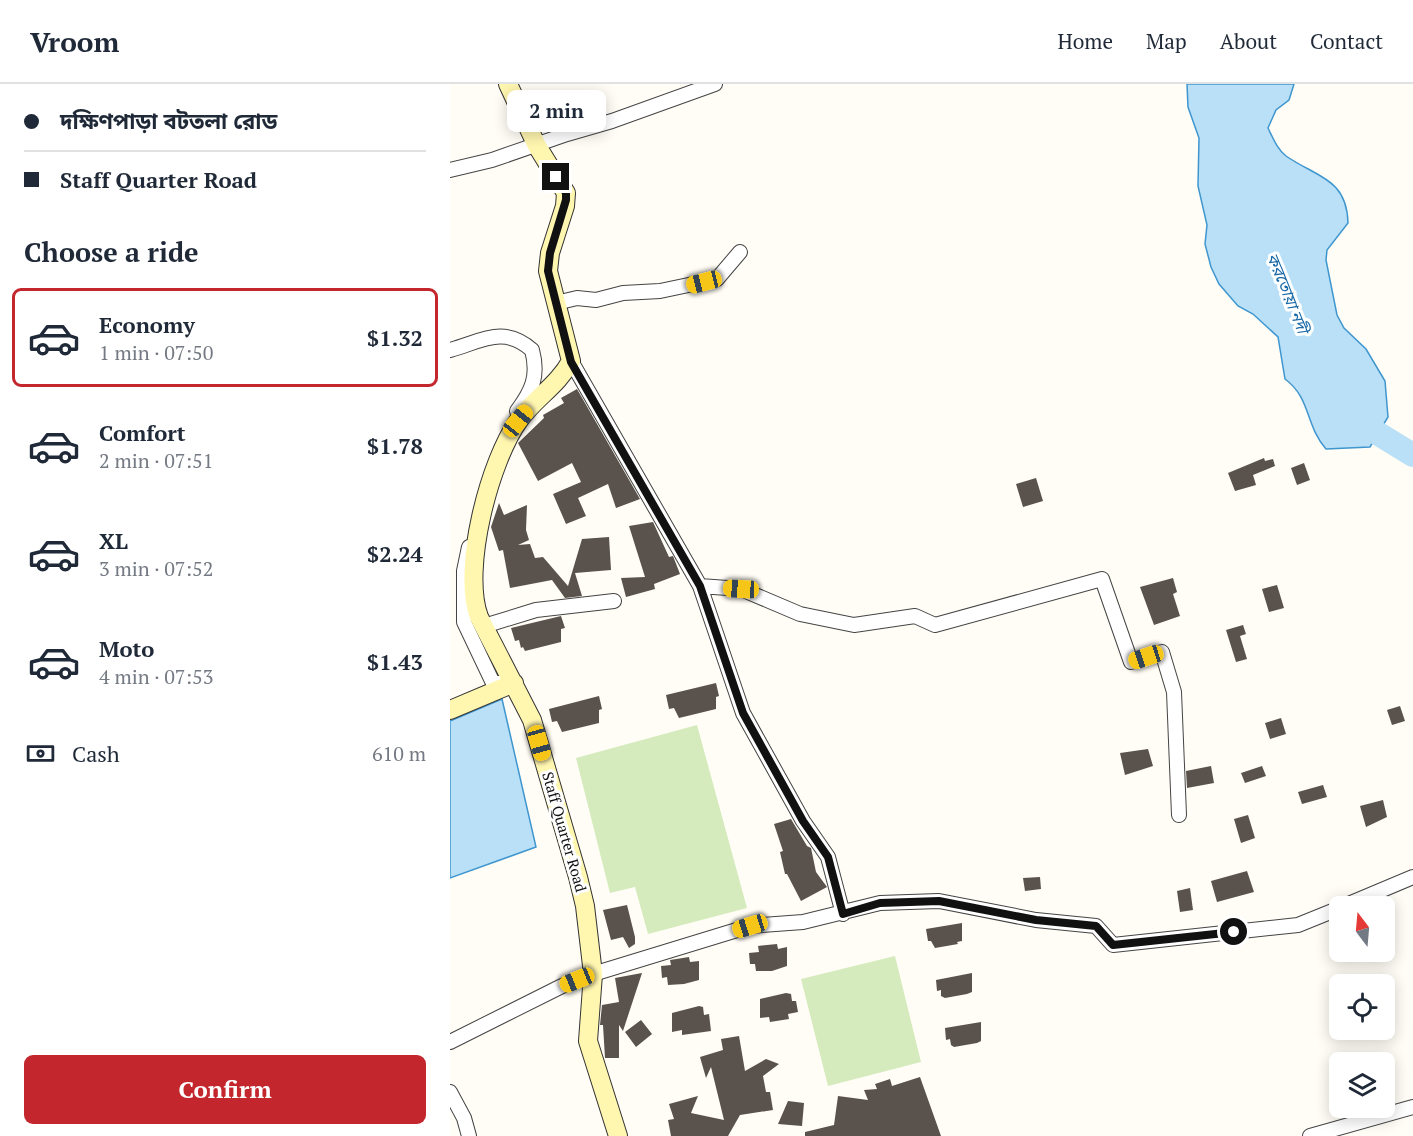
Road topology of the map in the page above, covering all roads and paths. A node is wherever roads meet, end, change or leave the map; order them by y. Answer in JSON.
{"nodes":[{"id":1,"x":507,"y":84,"type":"edge"},
{"id":2,"x":715,"y":84,"type":"edge"},
{"id":3,"x":537,"y":146,"type":"junction"},
{"id":4,"x":450,"y":170,"type":"edge"},
{"id":5,"x":740,"y":252,"type":"dead end"},
{"id":6,"x":556,"y":303,"type":"junction"},
{"id":7,"x":450,"y":350,"type":"edge"},
{"id":8,"x":571,"y":362,"type":"junction"},
{"id":9,"x":700,"y":586,"type":"junction"},
{"id":10,"x":614,"y":601,"type":"dead end"},
{"id":11,"x":450,"y":615,"type":"edge"},
{"id":12,"x":472,"y":625,"type":"junction"},
{"id":13,"x":514,"y":683,"type":"junction"},
{"id":14,"x":450,"y":710,"type":"edge"},
{"id":15,"x":1179,"y":815,"type":"dead end"},
{"id":16,"x":1413,"y":877,"type":"edge"},
{"id":17,"x":1368,"y":896,"type":"edge"},
{"id":18,"x":1329,"y":912,"type":"edge"},
{"id":19,"x":843,"y":914,"type":"junction"},
{"id":20,"x":592,"y":974,"type":"junction"},
{"id":21,"x":450,"y":1042,"type":"edge"},
{"id":22,"x":450,"y":1092,"type":"edge"},
{"id":23,"x":1413,"y":1107,"type":"edge"},
{"id":24,"x":469,"y":1136,"type":"edge"},
{"id":25,"x":618,"y":1136,"type":"edge"},
{"id":26,"x":1310,"y":1136,"type":"edge"}],
"edges":[{"from":1,"to":3,"type":"street"},
{"from":2,"to":3,"type":"street"},
{"from":3,"to":4,"type":"street"},
{"from":3,"to":6,"type":"street"},
{"from":5,"to":6,"type":"street"},
{"from":6,"to":8,"type":"street"},
{"from":7,"to":12,"type":"street"},
{"from":8,"to":9,"type":"street"},
{"from":8,"to":12,"type":"street","name":"Staff Quarter Road"},
{"from":9,"to":15,"type":"street"},
{"from":9,"to":19,"type":"street"},
{"from":10,"to":12,"type":"street"},
{"from":11,"to":12,"type":"street"},
{"from":12,"to":13,"type":"street","name":"Staff Quarter Road"},
{"from":13,"to":14,"type":"street"},
{"from":13,"to":20,"type":"street","name":"Staff Quarter Road"},
{"from":16,"to":17,"type":"street"},
{"from":18,"to":19,"type":"street"},
{"from":19,"to":20,"type":"street"},
{"from":20,"to":21,"type":"street"},
{"from":20,"to":25,"type":"street","name":"Staff Quarter Road"},
{"from":22,"to":24,"type":"street"},
{"from":23,"to":26,"type":"street"}]}
